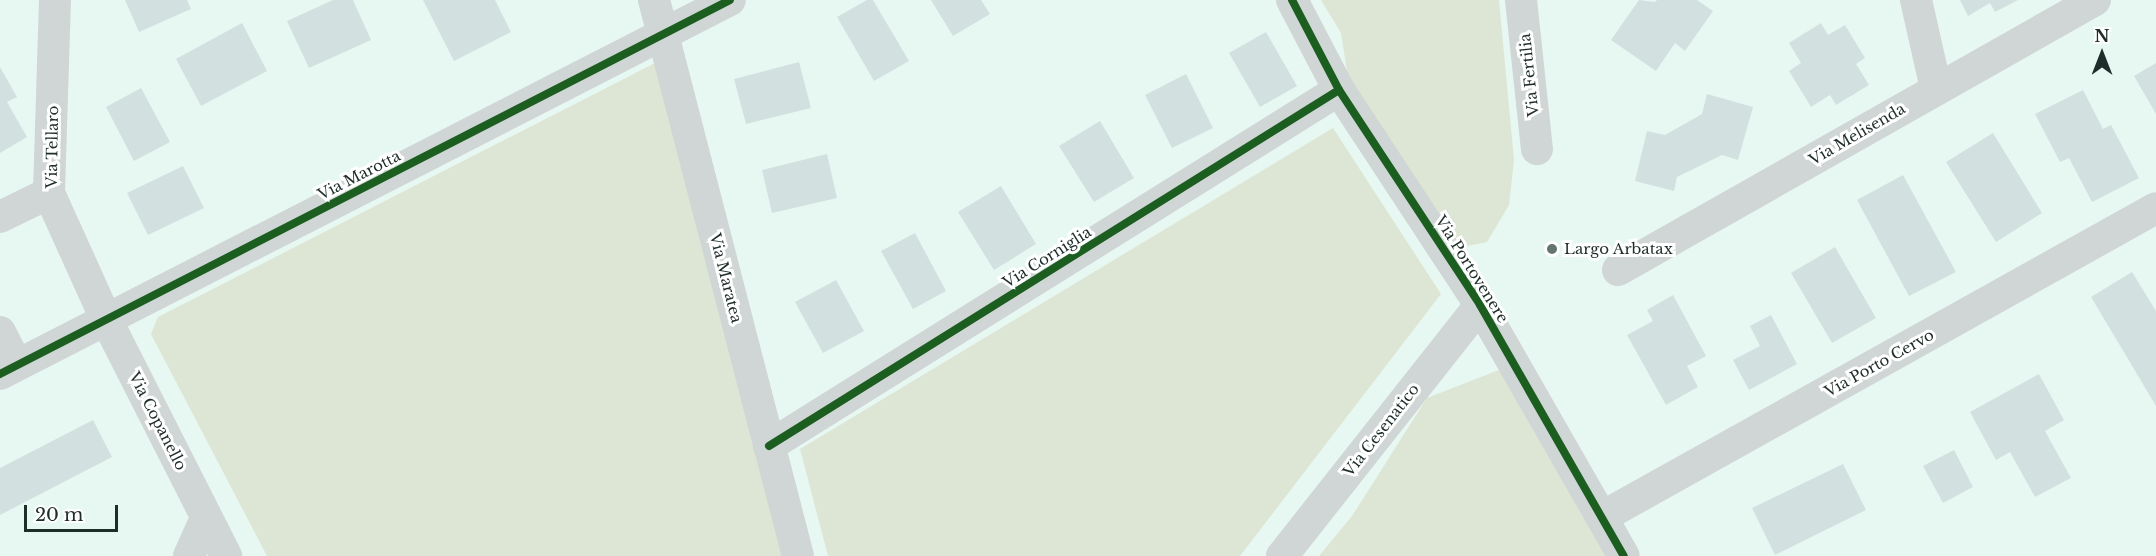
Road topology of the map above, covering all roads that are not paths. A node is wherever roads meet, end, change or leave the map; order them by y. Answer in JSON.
{"nodes":[{"id":1,"x":55,"y":0,"type":"edge"},
{"id":2,"x":654,"y":0,"type":"edge"},
{"id":3,"x":730,"y":0,"type":"edge"},
{"id":4,"x":1292,"y":0,"type":"edge"},
{"id":5,"x":1521,"y":0,"type":"edge"},
{"id":6,"x":1916,"y":0,"type":"edge"},
{"id":7,"x":2096,"y":0,"type":"edge"},
{"id":8,"x":663,"y":34,"type":"junction"},
{"id":9,"x":1936,"y":89,"type":"junction"},
{"id":10,"x":1339,"y":90,"type":"junction"},
{"id":11,"x":1538,"y":149,"type":"dead end"},
{"id":12,"x":49,"y":193,"type":"junction"},
{"id":13,"x":2156,"y":208,"type":"edge"},
{"id":14,"x":0,"y":217,"type":"edge"},
{"id":15,"x":1618,"y":270,"type":"dead end"},
{"id":16,"x":1480,"y":305,"type":"junction"},
{"id":17,"x":106,"y":319,"type":"junction"},
{"id":18,"x":0,"y":332,"type":"edge"},
{"id":19,"x":8,"y":369,"type":"edge"},
{"id":20,"x":769,"y":446,"type":"junction"},
{"id":21,"x":1602,"y":517,"type":"junction"},
{"id":22,"x":206,"y":518,"type":"junction"},
{"id":23,"x":189,"y":556,"type":"edge"},
{"id":24,"x":226,"y":556,"type":"edge"},
{"id":25,"x":798,"y":556,"type":"edge"},
{"id":26,"x":1282,"y":556,"type":"edge"},
{"id":27,"x":1624,"y":556,"type":"edge"}],
"edges":[{"from":1,"to":12,"type":"street","name":"Via Tellaro"},
{"from":2,"to":8,"type":"street","name":"Via Maratea"},
{"from":3,"to":8,"type":"street","name":"Via Marotta"},
{"from":4,"to":10,"type":"street","name":"Via Portovenere"},
{"from":5,"to":11,"type":"street","name":"Via Fertilia"},
{"from":6,"to":9,"type":"street"},
{"from":7,"to":9,"type":"street","name":"Via Melisenda"},
{"from":8,"to":17,"type":"street","name":"Via Marotta"},
{"from":8,"to":20,"type":"street","name":"Via Maratea"},
{"from":9,"to":15,"type":"street","name":"Via Melisenda"},
{"from":10,"to":16,"type":"street","name":"Via Portovenere"},
{"from":10,"to":20,"type":"street","name":"Via Corniglia"},
{"from":12,"to":14,"type":"street"},
{"from":12,"to":17,"type":"street","name":"Via Tellaro"},
{"from":13,"to":21,"type":"street","name":"Via Porto Cervo"},
{"from":16,"to":21,"type":"street","name":"Via Portovenere"},
{"from":16,"to":26,"type":"street","name":"Via Cesenatico"},
{"from":17,"to":19,"type":"street","name":"Via Marotta"},
{"from":17,"to":22,"type":"street","name":"Via Copanello"},
{"from":18,"to":19,"type":"street"},
{"from":20,"to":25,"type":"street","name":"Via Maratea"},
{"from":21,"to":27,"type":"street","name":"Via Portovenere"},
{"from":22,"to":23,"type":"street"},
{"from":22,"to":24,"type":"street","name":"Via Copanello"}]}
